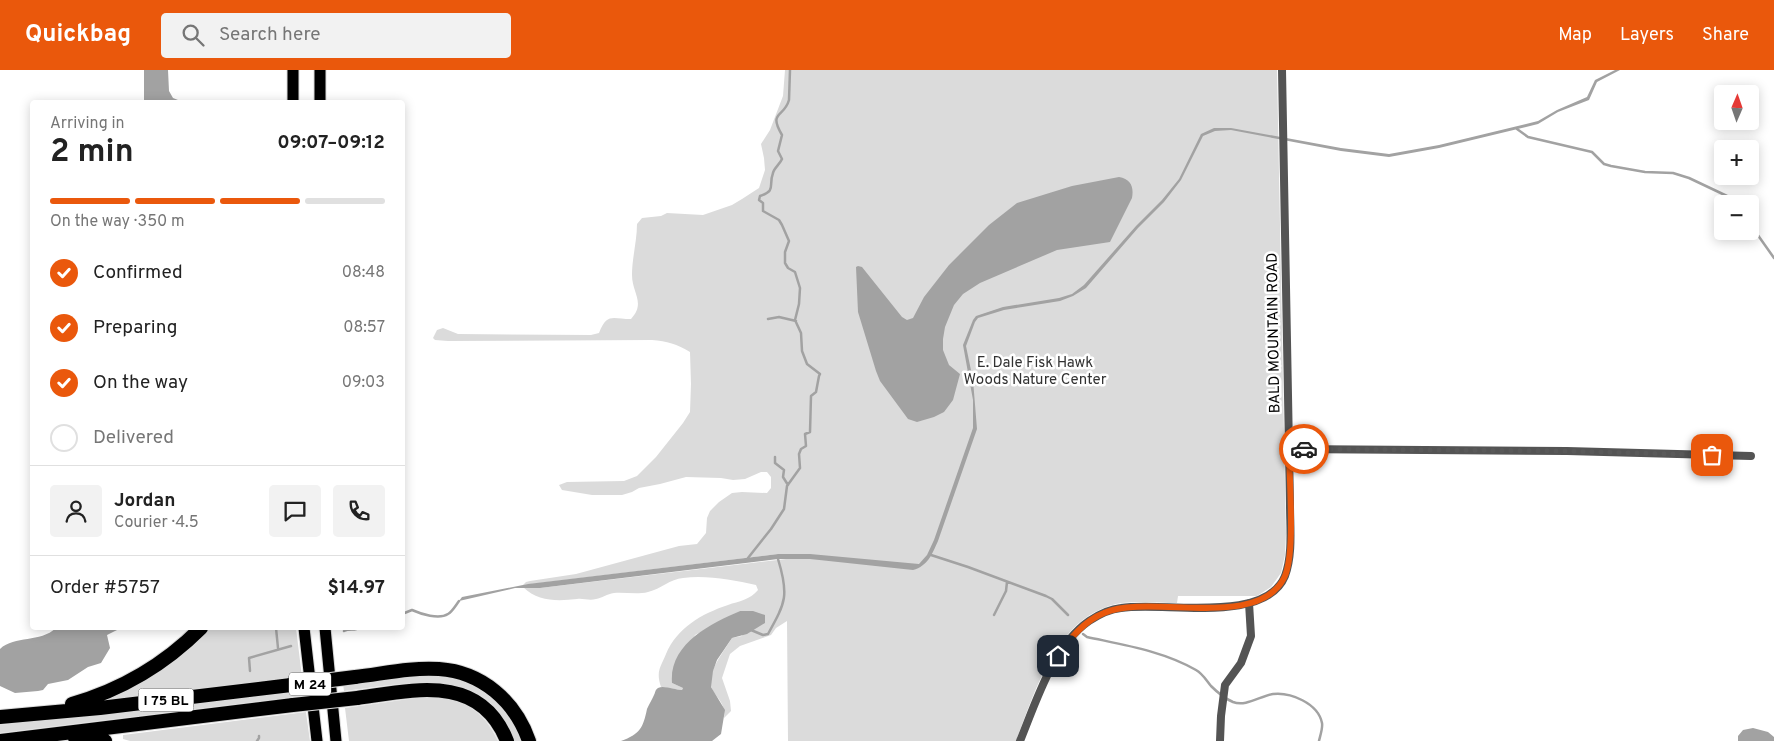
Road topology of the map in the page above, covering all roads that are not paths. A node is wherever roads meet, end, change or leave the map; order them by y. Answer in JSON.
{"nodes":[{"id":1,"x":293,"y":70,"type":"edge"},
{"id":2,"x":320,"y":70,"type":"edge"},
{"id":3,"x":1282,"y":70,"type":"edge"},
{"id":4,"x":293,"y":100,"type":"edge"},
{"id":5,"x":320,"y":100,"type":"edge"},
{"id":6,"x":1289,"y":449,"type":"junction"},
{"id":7,"x":1751,"y":456,"type":"dead end"},
{"id":8,"x":1249,"y":604,"type":"junction"},
{"id":9,"x":199,"y":630,"type":"edge"},
{"id":10,"x":304,"y":630,"type":"edge"},
{"id":11,"x":325,"y":630,"type":"edge"},
{"id":12,"x":42,"y":712,"type":"junction"},
{"id":13,"x":0,"y":717,"type":"edge"},
{"id":14,"x":50,"y":735,"type":"junction"},
{"id":15,"x":0,"y":741,"type":"edge"},
{"id":16,"x":105,"y":741,"type":"edge"},
{"id":17,"x":317,"y":741,"type":"edge"},
{"id":18,"x":336,"y":741,"type":"edge"},
{"id":19,"x":507,"y":741,"type":"edge"},
{"id":20,"x":529,"y":741,"type":"edge"},
{"id":21,"x":1020,"y":741,"type":"edge"},
{"id":22,"x":1220,"y":741,"type":"edge"}],
"edges":[{"from":1,"to":4,"type":"main road"},
{"from":2,"to":5,"type":"main road"},
{"from":3,"to":6,"type":"street","name":"BALD MOUNTAIN ROAD"},
{"from":6,"to":7,"type":"street"},
{"from":6,"to":8,"type":"street","name":"BALD MOUNTAIN ROAD"},
{"from":8,"to":21,"type":"street","name":"BALD MOUNTAIN ROAD"},
{"from":8,"to":22,"type":"street"},
{"from":9,"to":12,"type":"highway"},
{"from":10,"to":17,"type":"main road","number":"M 24"},
{"from":11,"to":18,"type":"main road","number":"M 24"},
{"from":12,"to":13,"type":"highway","number":"I 75 BL"},
{"from":12,"to":20,"type":"highway","number":"I 75 BL","bridge":true},
{"from":14,"to":15,"type":"highway"},
{"from":14,"to":16,"type":"highway"},
{"from":14,"to":19,"type":"highway","bridge":true}]}
